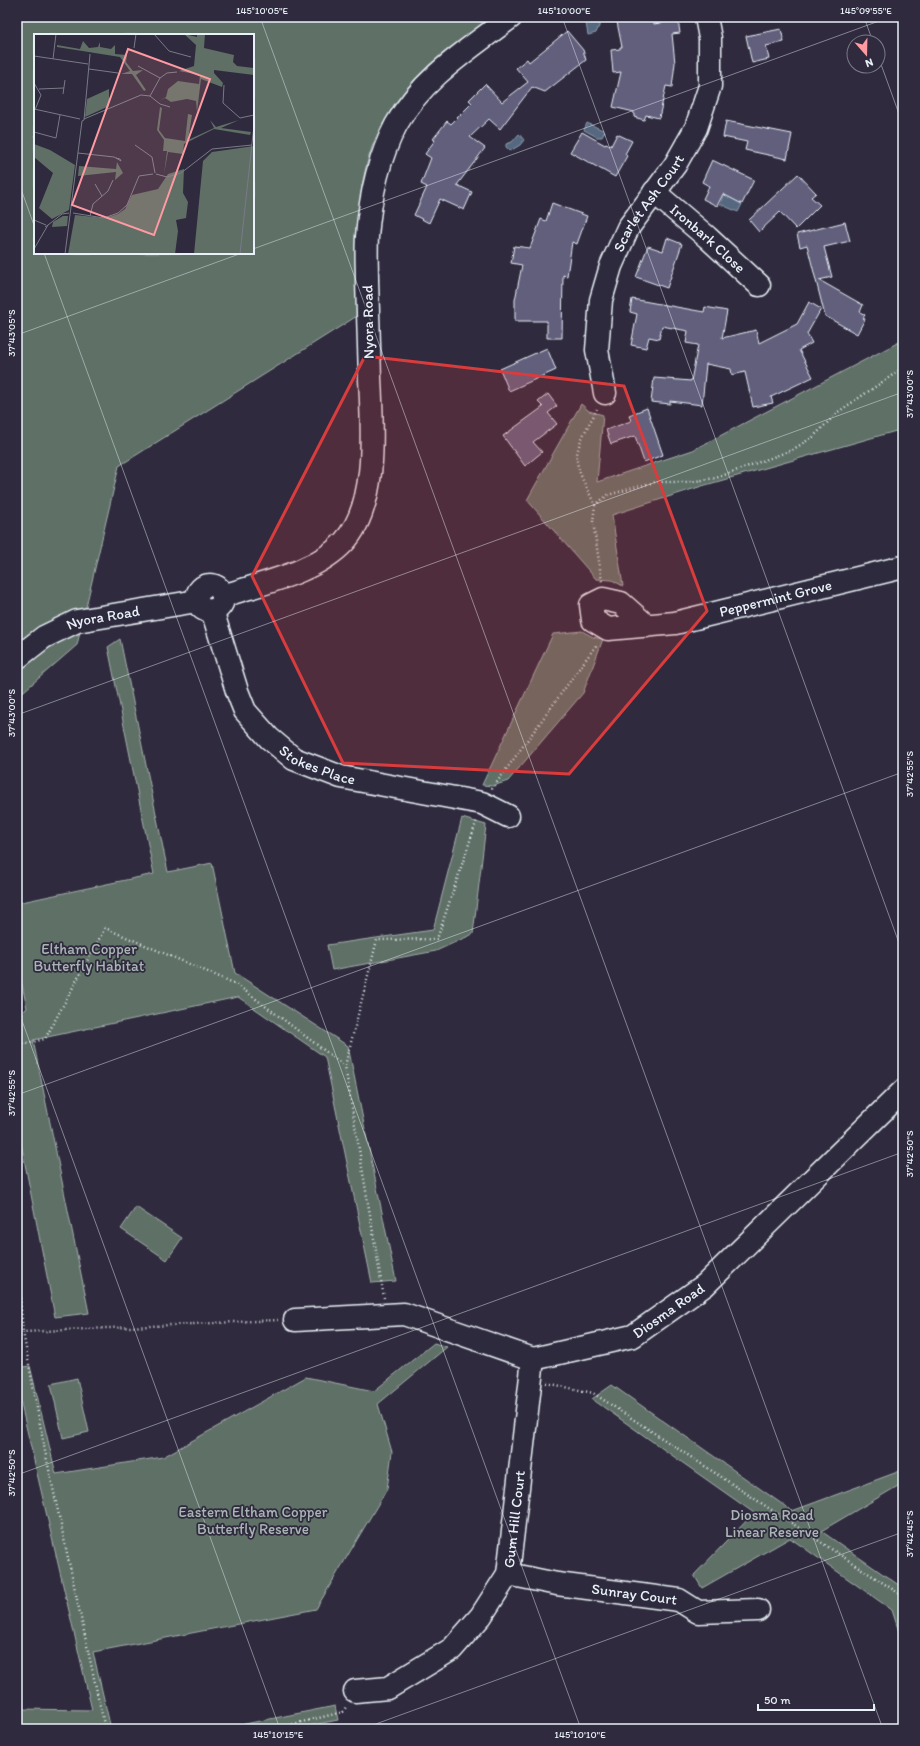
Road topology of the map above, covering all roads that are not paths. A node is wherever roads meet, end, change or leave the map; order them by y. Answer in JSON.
{"nodes":[{"id":1,"x":511,"y":17,"type":"edge"},
{"id":2,"x":706,"y":17,"type":"edge"},
{"id":3,"x":654,"y":192,"type":"junction"},
{"id":4,"x":759,"y":285,"type":"dead end"},
{"id":5,"x":605,"y":394,"type":"road end"},
{"id":6,"x":903,"y":567,"type":"edge"},
{"id":7,"x":211,"y":602,"type":"junction"},
{"id":8,"x":646,"y":626,"type":"junction"},
{"id":9,"x":17,"y":658,"type":"edge"},
{"id":10,"x":508,"y":816,"type":"dead end"},
{"id":11,"x":903,"y":1091,"type":"edge"},
{"id":12,"x":294,"y":1320,"type":"road end"},
{"id":13,"x":533,"y":1359,"type":"junction"},
{"id":14,"x":508,"y":1574,"type":"junction"},
{"id":15,"x":758,"y":1610,"type":"dead end"},
{"id":16,"x":355,"y":1691,"type":"road end"}],
"edges":[{"from":1,"to":7,"type":"street","name":"Nyora Road"},
{"from":2,"to":3,"type":"street","name":"Scarlet Ash Court"},
{"from":3,"to":4,"type":"street","name":"Ironbark Close"},
{"from":3,"to":5,"type":"street","name":"Scarlet Ash Court"},
{"from":6,"to":8,"type":"street","name":"Peppermint Grove"},
{"from":7,"to":9,"type":"street","name":"Nyora Road"},
{"from":7,"to":10,"type":"street","name":"Stokes Place"},
{"from":8,"to":8,"type":"street","name":"Peppermint Grove"},
{"from":11,"to":13,"type":"street","name":"Diosma Road"},
{"from":12,"to":13,"type":"street"},
{"from":13,"to":14,"type":"street","name":"Gum Hill Court"},
{"from":14,"to":15,"type":"street","name":"Sunray Court"},
{"from":14,"to":16,"type":"street","name":"Gum Hill Court"}]}
